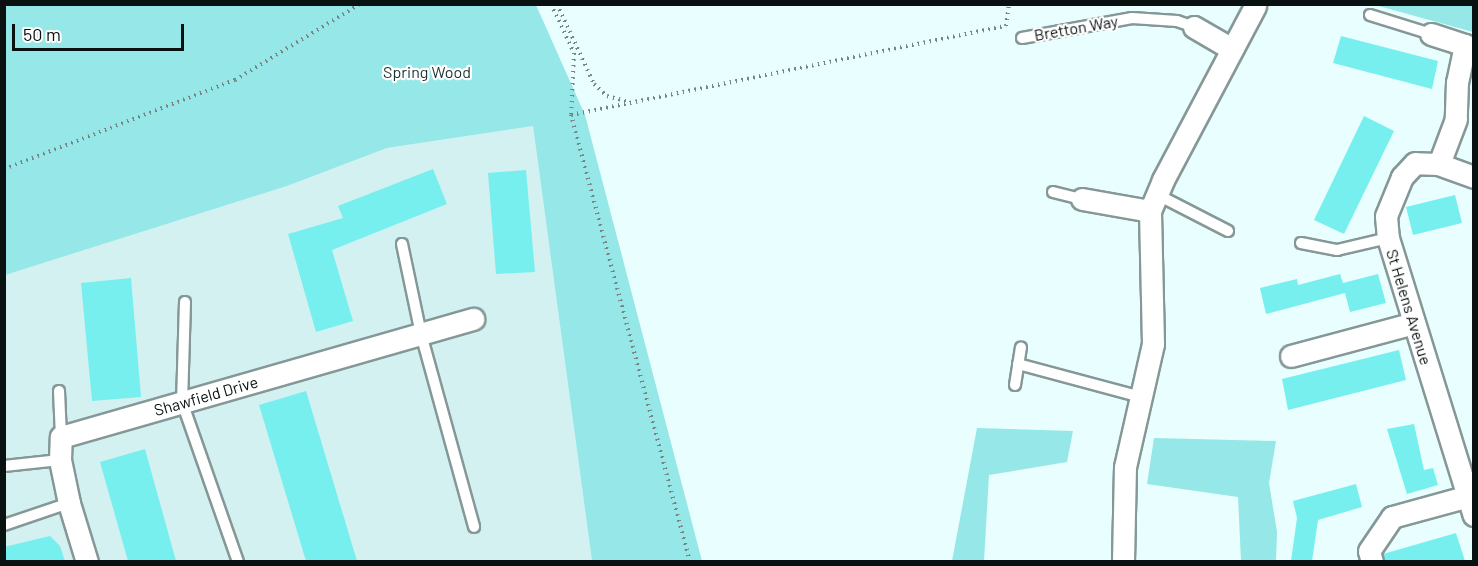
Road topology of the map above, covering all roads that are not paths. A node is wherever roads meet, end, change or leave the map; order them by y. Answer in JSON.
{"nodes":[{"id":1,"x":1255,"y":6,"type":"edge"},
{"id":2,"x":1370,"y":15,"type":"dead end"},
{"id":3,"x":1194,"y":27,"type":"joint"},
{"id":4,"x":1431,"y":34,"type":"joint"},
{"id":5,"x":1022,"y":38,"type":"dead end"},
{"id":6,"x":1232,"y":49,"type":"junction"},
{"id":7,"x":1439,"y":164,"type":"junction"},
{"id":8,"x":1473,"y":177,"type":"edge"},
{"id":9,"x":1053,"y":192,"type":"dead end"},
{"id":10,"x":1082,"y":199,"type":"joint"},
{"id":11,"x":1153,"y":202,"type":"junction"},
{"id":12,"x":1228,"y":231,"type":"dead end"},
{"id":13,"x":1388,"y":238,"type":"junction"},
{"id":14,"x":402,"y":243,"type":"dead end"},
{"id":15,"x":1301,"y":243,"type":"dead end"},
{"id":16,"x":185,"y":302,"type":"dead end"},
{"id":17,"x":474,"y":319,"type":"dead end"},
{"id":18,"x":1414,"y":323,"type":"junction"},
{"id":19,"x":421,"y":334,"type":"junction"},
{"id":20,"x":1021,"y":347,"type":"dead end"},
{"id":21,"x":1291,"y":356,"type":"dead end"},
{"id":22,"x":1018,"y":364,"type":"junction"},
{"id":23,"x":1015,"y":385,"type":"dead end"},
{"id":24,"x":59,"y":391,"type":"dead end"},
{"id":25,"x":1141,"y":397,"type":"junction"},
{"id":26,"x":182,"y":402,"type":"junction"},
{"id":27,"x":61,"y":437,"type":"junction"},
{"id":28,"x":60,"y":460,"type":"junction"},
{"id":29,"x":4,"y":466,"type":"edge"},
{"id":30,"x":69,"y":503,"type":"junction"},
{"id":31,"x":1471,"y":506,"type":"edge"},
{"id":32,"x":4,"y":525,"type":"edge"},
{"id":33,"x":474,"y":527,"type":"dead end"},
{"id":34,"x":87,"y":561,"type":"edge"},
{"id":35,"x":238,"y":561,"type":"edge"},
{"id":36,"x":1122,"y":561,"type":"edge"},
{"id":37,"x":1372,"y":561,"type":"edge"}],
"edges":[{"from":1,"to":6,"type":"street"},
{"from":2,"to":4,"type":"lane"},
{"from":3,"to":5,"type":"lane","name":"Bretton Way"},
{"from":3,"to":6,"type":"street","name":"Bretton Way"},
{"from":4,"to":7,"type":"street"},
{"from":6,"to":11,"type":"street"},
{"from":7,"to":8,"type":"street","name":"St Helens Avenue"},
{"from":7,"to":13,"type":"street","name":"St Helens Avenue"},
{"from":9,"to":10,"type":"lane"},
{"from":10,"to":11,"type":"street"},
{"from":11,"to":12,"type":"lane"},
{"from":11,"to":25,"type":"street"},
{"from":13,"to":15,"type":"lane"},
{"from":13,"to":18,"type":"street","name":"St Helens Avenue"},
{"from":14,"to":19,"type":"lane"},
{"from":16,"to":26,"type":"lane"},
{"from":17,"to":19,"type":"street","name":"Shawfield Drive"},
{"from":18,"to":21,"type":"street"},
{"from":18,"to":31,"type":"street","name":"St Helens Avenue"},
{"from":19,"to":26,"type":"street","name":"Shawfield Drive"},
{"from":19,"to":33,"type":"lane"},
{"from":20,"to":22,"type":"lane"},
{"from":22,"to":23,"type":"lane"},
{"from":22,"to":25,"type":"lane"},
{"from":24,"to":27,"type":"lane"},
{"from":25,"to":36,"type":"street"},
{"from":26,"to":27,"type":"street","name":"Shawfield Drive"},
{"from":26,"to":35,"type":"lane"},
{"from":27,"to":28,"type":"street"},
{"from":28,"to":29,"type":"lane"},
{"from":28,"to":30,"type":"street"},
{"from":30,"to":32,"type":"lane"},
{"from":30,"to":34,"type":"street"},
{"from":31,"to":37,"type":"street"}]}
